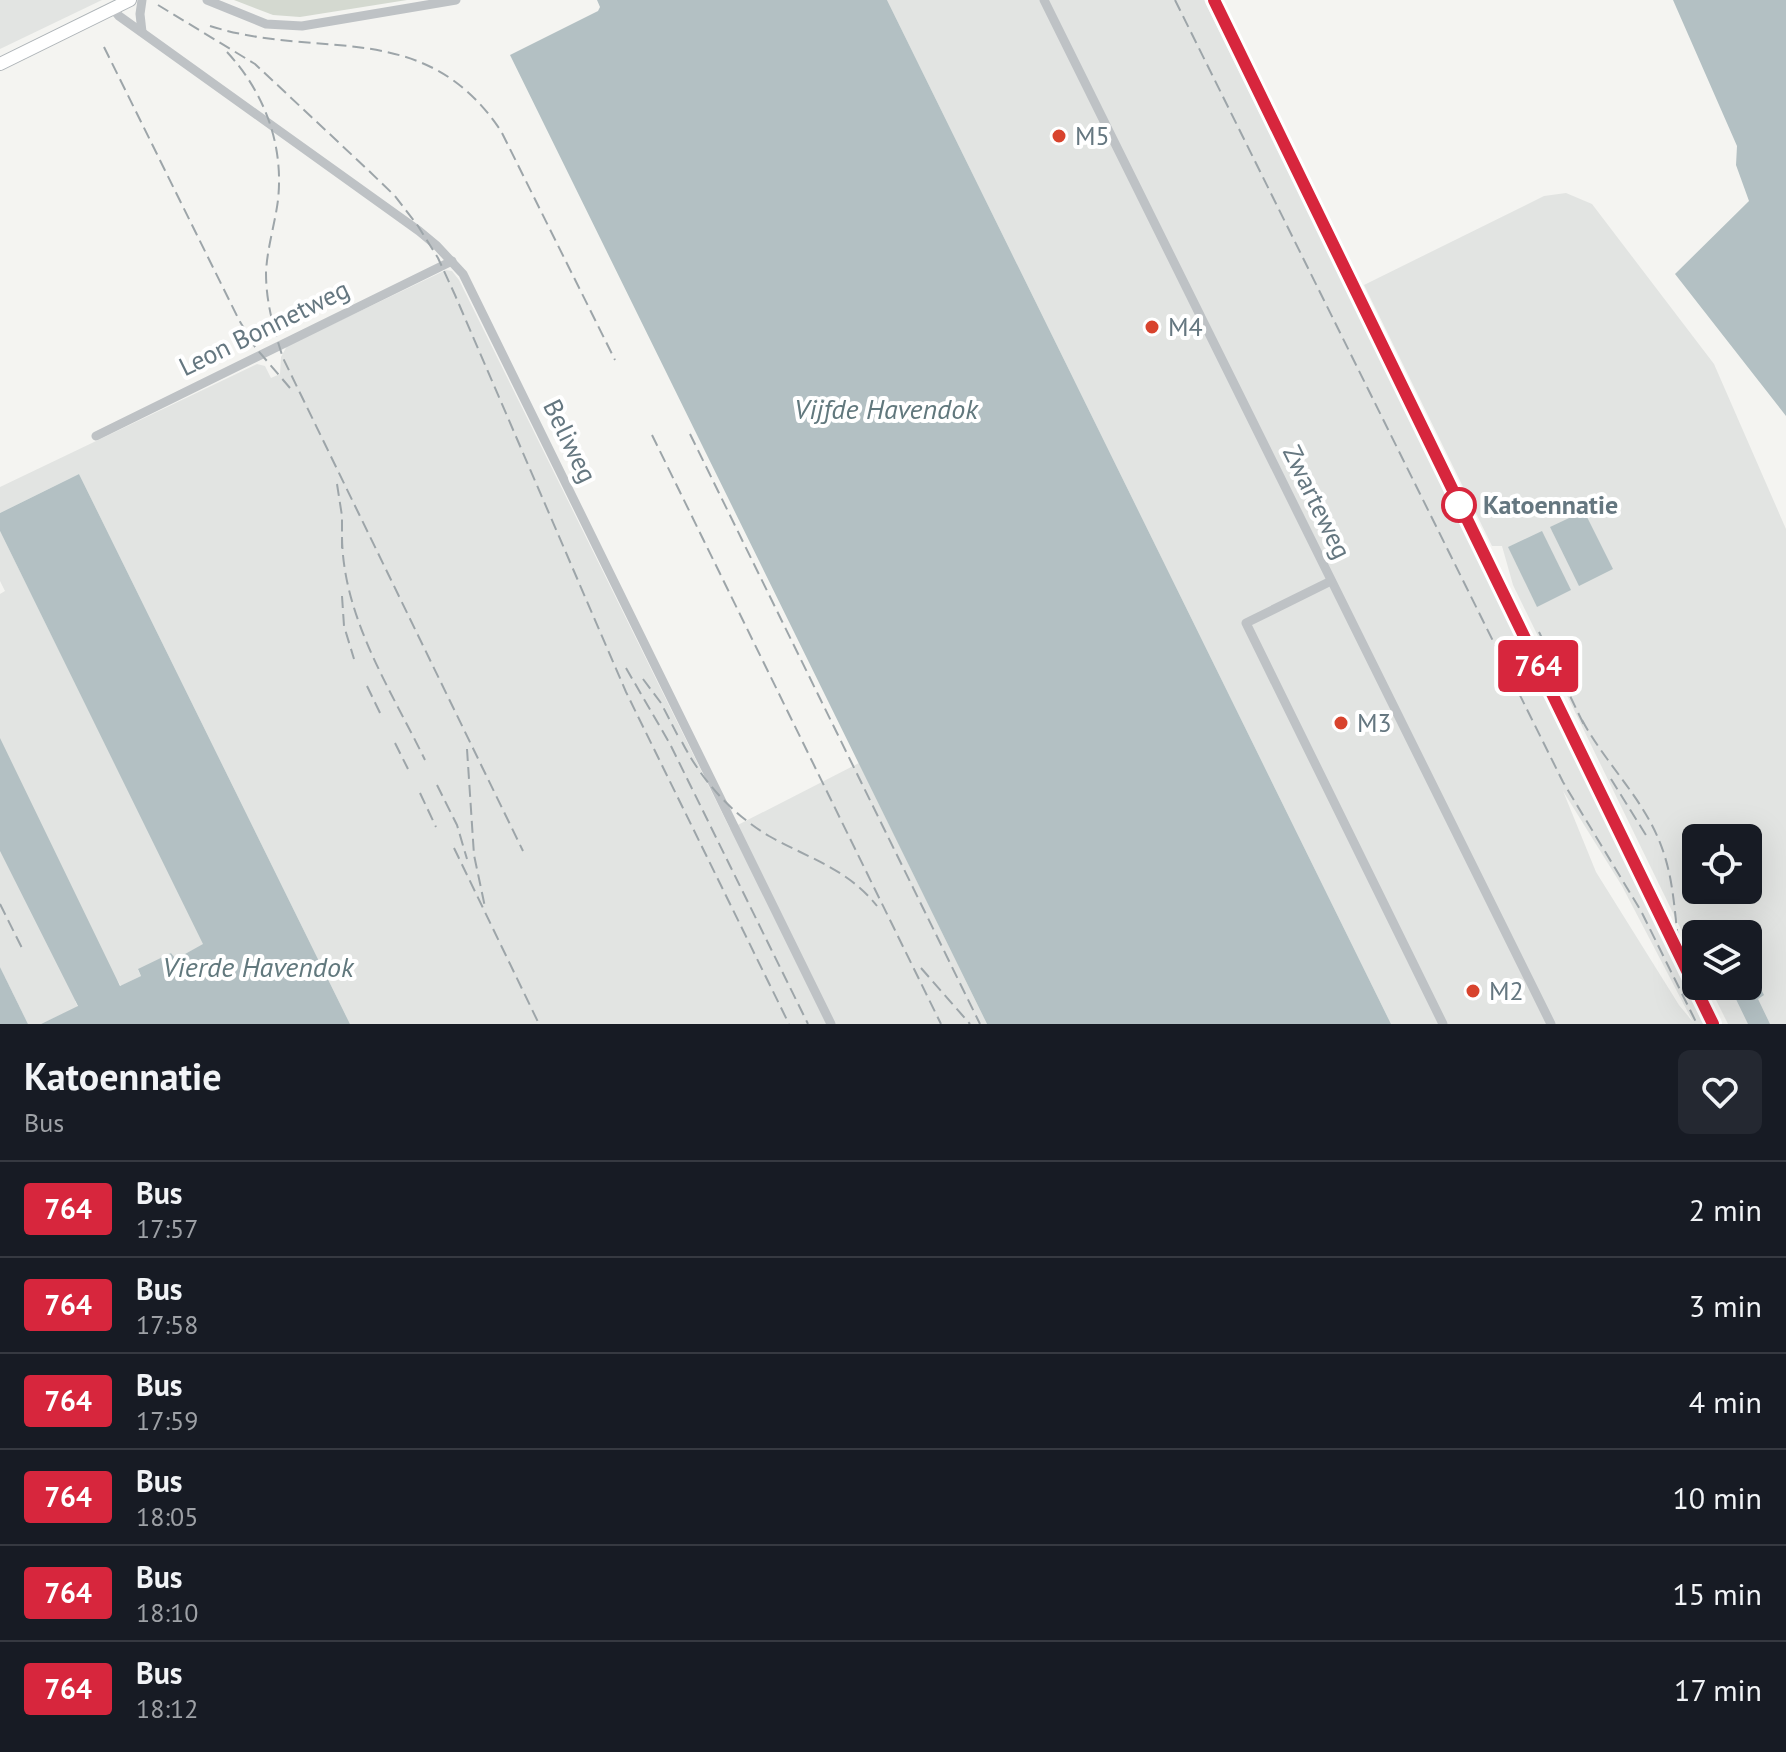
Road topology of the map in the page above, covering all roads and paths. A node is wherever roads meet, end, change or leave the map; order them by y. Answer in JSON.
{"nodes":[{"id":1,"x":130,"y":0,"type":"edge"},
{"id":2,"x":142,"y":0,"type":"edge"},
{"id":3,"x":207,"y":0,"type":"edge"},
{"id":4,"x":456,"y":0,"type":"edge"},
{"id":5,"x":1044,"y":0,"type":"edge"},
{"id":6,"x":1214,"y":0,"type":"edge"},
{"id":7,"x":113,"y":9,"type":"junction"},
{"id":8,"x":142,"y":32,"type":"junction"},
{"id":9,"x":0,"y":64,"type":"edge"},
{"id":10,"x":452,"y":261,"type":"junction"},
{"id":11,"x":96,"y":436,"type":"dead end"},
{"id":12,"x":1331,"y":581,"type":"junction"},
{"id":13,"x":831,"y":1024,"type":"edge"},
{"id":14,"x":1443,"y":1024,"type":"edge"},
{"id":15,"x":1551,"y":1024,"type":"edge"},
{"id":16,"x":1713,"y":1024,"type":"edge"}],
"edges":[{"from":1,"to":7,"type":"main road"},
{"from":2,"to":8,"type":"street"},
{"from":3,"to":4,"type":"street"},
{"from":5,"to":12,"type":"street","name":"Zwarteweg"},
{"from":6,"to":16,"type":"main road"},
{"from":7,"to":8,"type":"street","name":"Beliweg"},
{"from":7,"to":9,"type":"main road"},
{"from":8,"to":10,"type":"street","name":"Beliweg"},
{"from":10,"to":11,"type":"street","name":"Leon Bonnetweg"},
{"from":10,"to":13,"type":"street","name":"Beliweg"},
{"from":12,"to":14,"type":"street"},
{"from":12,"to":15,"type":"street","name":"Zwarteweg"}]}
